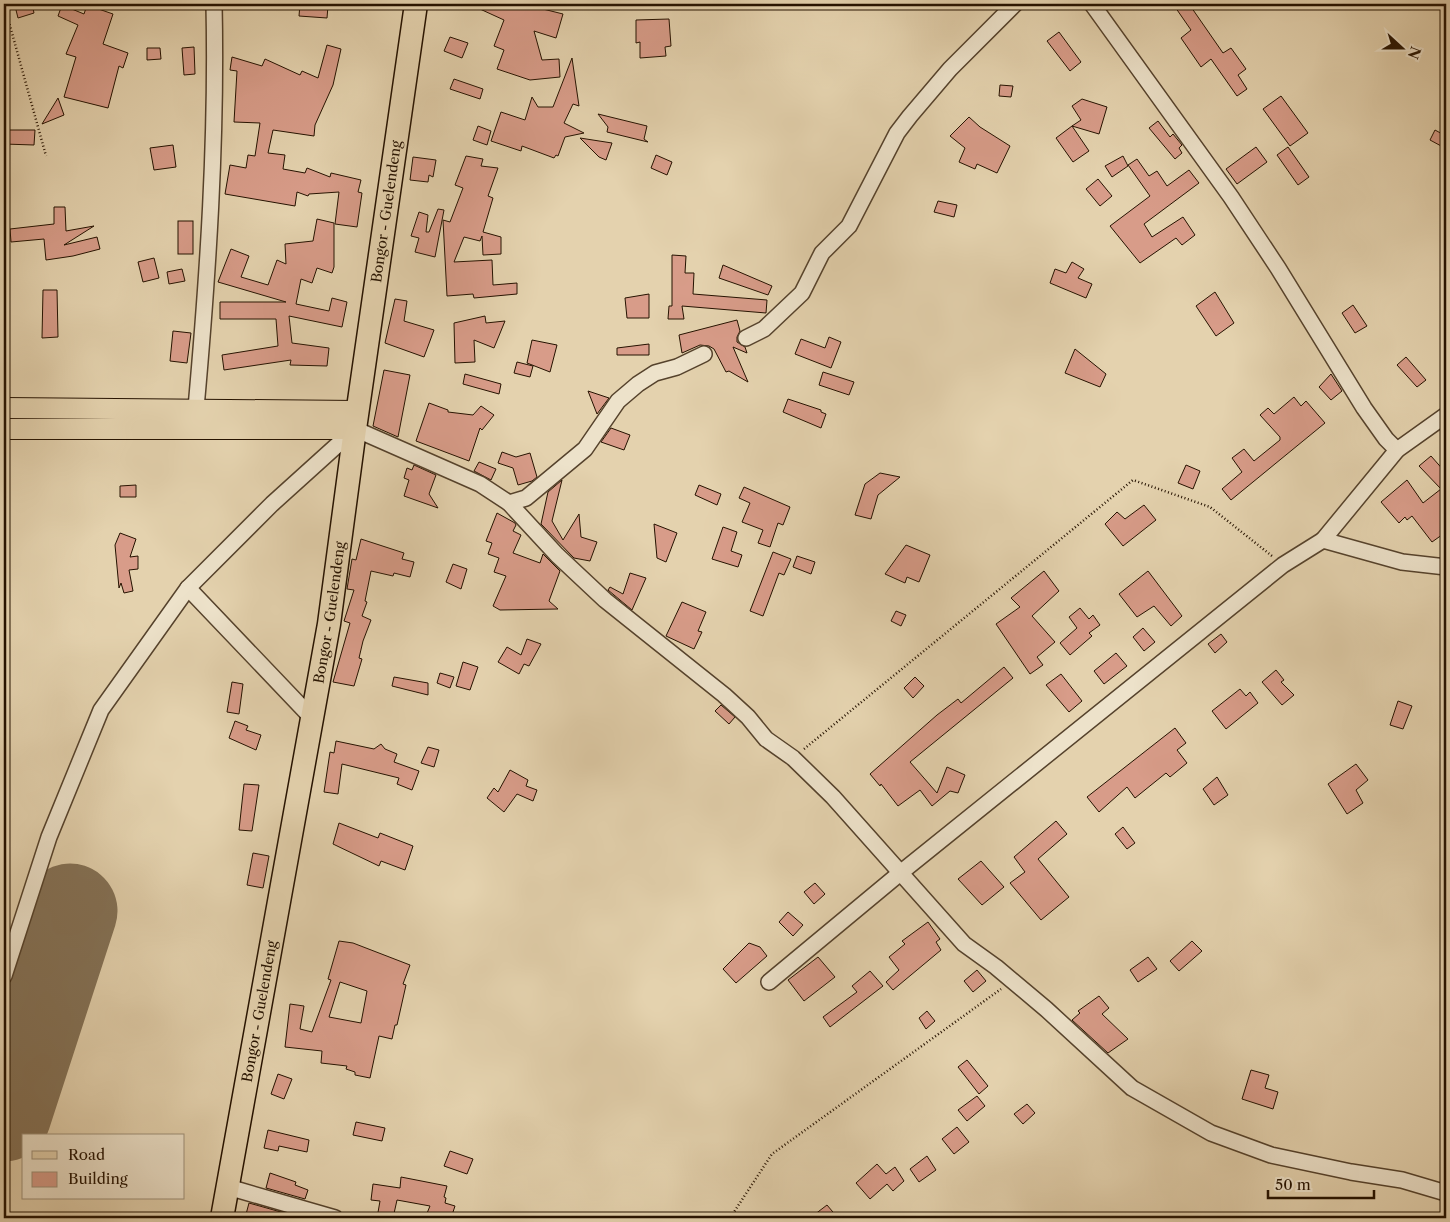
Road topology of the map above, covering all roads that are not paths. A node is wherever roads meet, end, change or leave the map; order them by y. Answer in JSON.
{"nodes":[{"id":1,"x":214,"y":4,"type":"edge"},
{"id":2,"x":416,"y":4,"type":"edge"},
{"id":3,"x":1015,"y":4,"type":"edge"},
{"id":4,"x":1092,"y":4,"type":"edge"},
{"id":5,"x":746,"y":338,"type":"dead end"},
{"id":6,"x":704,"y":354,"type":"dead end"},
{"id":7,"x":4,"y":408,"type":"edge"},
{"id":8,"x":196,"y":408,"type":"junction"},
{"id":9,"x":1446,"y":415,"type":"edge"},
{"id":10,"x":356,"y":420,"type":"junction"},
{"id":11,"x":4,"y":429,"type":"edge"},
{"id":12,"x":1397,"y":450,"type":"junction"},
{"id":13,"x":508,"y":503,"type":"junction"},
{"id":14,"x":1323,"y":540,"type":"junction"},
{"id":15,"x":1446,"y":567,"type":"edge"},
{"id":16,"x":188,"y":588,"type":"junction"},
{"id":17,"x":311,"y":717,"type":"junction"},
{"id":18,"x":899,"y":874,"type":"junction"},
{"id":19,"x":4,"y":976,"type":"edge"},
{"id":20,"x":769,"y":982,"type":"dead end"},
{"id":21,"x":228,"y":1187,"type":"junction"},
{"id":22,"x":1446,"y":1193,"type":"edge"},
{"id":23,"x":222,"y":1218,"type":"edge"},
{"id":24,"x":335,"y":1218,"type":"edge"}],
"edges":[{"from":1,"to":8,"type":"street"},
{"from":2,"to":10,"type":"highway","name":"Bongor - Guelendeng"},
{"from":3,"to":5,"type":"street"},
{"from":4,"to":12,"type":"street"},
{"from":6,"to":13,"type":"street"},
{"from":7,"to":8,"type":"main road"},
{"from":8,"to":10,"type":"main road"},
{"from":9,"to":12,"type":"street"},
{"from":10,"to":11,"type":"main road"},
{"from":10,"to":13,"type":"street"},
{"from":10,"to":16,"type":"street"},
{"from":10,"to":17,"type":"highway","name":"Bongor - Guelendeng"},
{"from":12,"to":14,"type":"street"},
{"from":13,"to":18,"type":"street"},
{"from":14,"to":15,"type":"street"},
{"from":14,"to":18,"type":"street"},
{"from":16,"to":17,"type":"street"},
{"from":16,"to":19,"type":"street"},
{"from":17,"to":21,"type":"highway","name":"Bongor - Guelendeng"},
{"from":18,"to":20,"type":"street"},
{"from":18,"to":22,"type":"street"},
{"from":21,"to":23,"type":"highway","name":"Bongor - Guelendeng"},
{"from":21,"to":24,"type":"street"}]}
